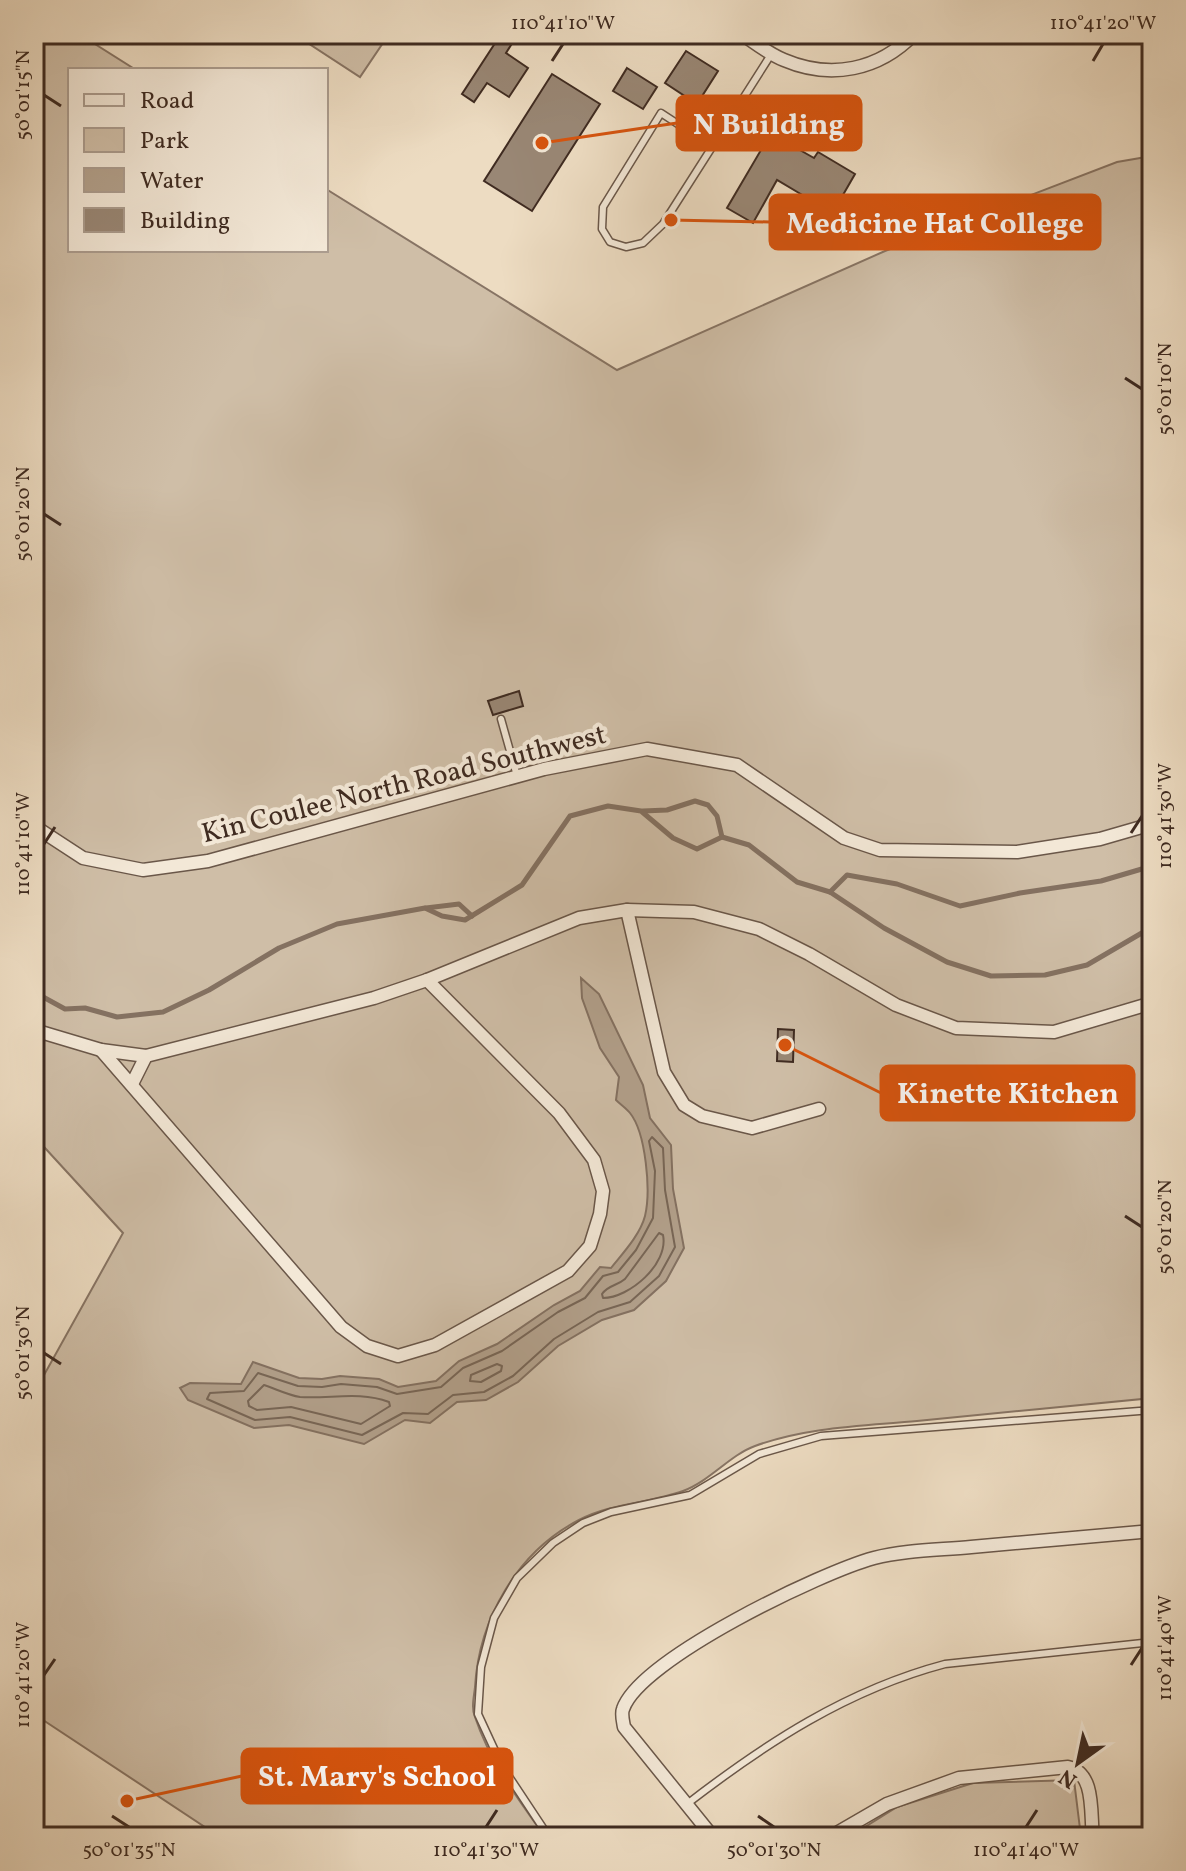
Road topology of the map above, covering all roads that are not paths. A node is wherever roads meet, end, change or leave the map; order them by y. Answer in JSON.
{"nodes":[{"id":1,"x":742,"y":34,"type":"edge"},
{"id":2,"x":914,"y":34,"type":"edge"},
{"id":3,"x":772,"y":53,"type":"junction"},
{"id":4,"x":721,"y":132,"type":"junction"},
{"id":5,"x":501,"y":719,"type":"dead end"},
{"id":6,"x":517,"y":776,"type":"junction"},
{"id":7,"x":1152,"y":824,"type":"edge"},
{"id":8,"x":34,"y":826,"type":"edge"},
{"id":9,"x":627,"y":910,"type":"junction"},
{"id":10,"x":427,"y":980,"type":"junction"},
{"id":11,"x":1152,"y":1003,"type":"edge"},
{"id":12,"x":34,"y":1030,"type":"edge"},
{"id":13,"x":101,"y":1050,"type":"junction"},
{"id":14,"x":146,"y":1056,"type":"junction"},
{"id":15,"x":132,"y":1084,"type":"junction"},
{"id":16,"x":819,"y":1109,"type":"dead end"},
{"id":17,"x":1152,"y":1410,"type":"edge"},
{"id":18,"x":1152,"y":1531,"type":"edge"},
{"id":19,"x":1152,"y":1642,"type":"edge"},
{"id":20,"x":686,"y":1804,"type":"junction"},
{"id":21,"x":549,"y":1837,"type":"edge"},
{"id":22,"x":713,"y":1837,"type":"edge"},
{"id":23,"x":830,"y":1837,"type":"edge"},
{"id":24,"x":1093,"y":1837,"type":"edge"}],
"edges":[{"from":1,"to":3,"type":"street"},
{"from":2,"to":3,"type":"street"},
{"from":3,"to":4,"type":"lane"},
{"from":4,"to":4,"type":"lane"},
{"from":5,"to":6,"type":"lane"},
{"from":6,"to":7,"type":"street","name":"Kin Coulee North Road Southwest"},
{"from":6,"to":8,"type":"street","name":"Kin Coulee North Road Southwest"},
{"from":9,"to":10,"type":"street"},
{"from":9,"to":11,"type":"street"},
{"from":9,"to":16,"type":"street"},
{"from":10,"to":14,"type":"street"},
{"from":10,"to":15,"type":"street"},
{"from":12,"to":13,"type":"street"},
{"from":13,"to":14,"type":"street"},
{"from":13,"to":15,"type":"street"},
{"from":14,"to":15,"type":"street"},
{"from":17,"to":21,"type":"lane"},
{"from":18,"to":20,"type":"street"},
{"from":19,"to":20,"type":"lane"},
{"from":20,"to":22,"type":"street"},
{"from":23,"to":24,"type":"street"}]}
